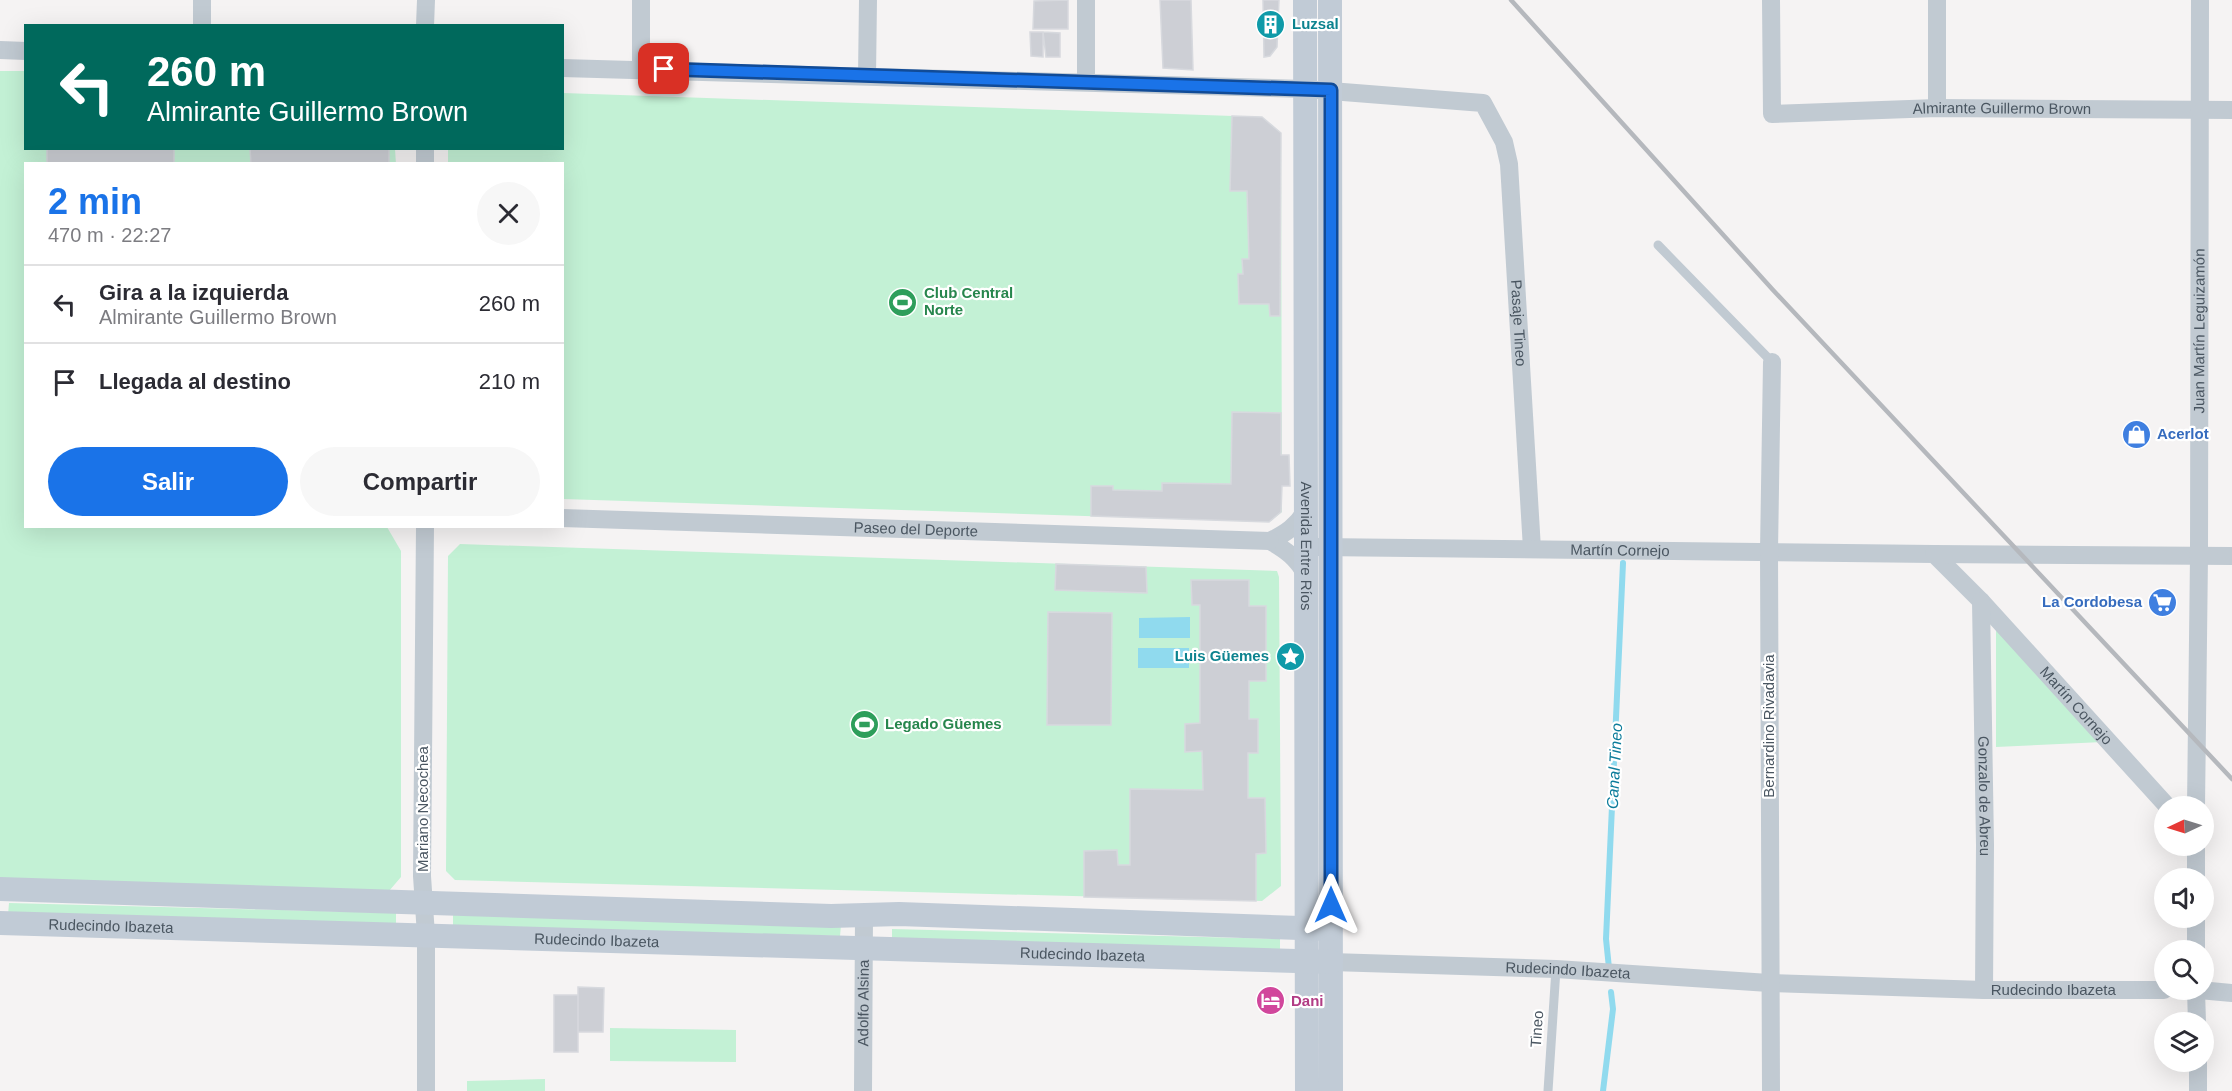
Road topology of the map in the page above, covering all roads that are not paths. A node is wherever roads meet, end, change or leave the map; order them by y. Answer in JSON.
{"nodes":[{"id":1,"x":202,"y":0,"type":"edge"},
{"id":2,"x":426,"y":0,"type":"edge"},
{"id":3,"x":641,"y":0,"type":"edge"},
{"id":4,"x":868,"y":0,"type":"edge"},
{"id":5,"x":1086,"y":0,"type":"edge"},
{"id":6,"x":1305,"y":0,"type":"edge"},
{"id":7,"x":1330,"y":0,"type":"edge"},
{"id":8,"x":1771,"y":0,"type":"edge"},
{"id":9,"x":1937,"y":0,"type":"edge"},
{"id":10,"x":2200,"y":0,"type":"edge"},
{"id":11,"x":202,"y":24,"type":"edge"},
{"id":12,"x":425,"y":24,"type":"edge"},
{"id":13,"x":0,"y":51,"type":"edge"},
{"id":14,"x":24,"y":51,"type":"edge"},
{"id":15,"x":564,"y":68,"type":"edge"},
{"id":16,"x":641,"y":69,"type":"junction"},
{"id":17,"x":867,"y":76,"type":"junction"},
{"id":18,"x":1086,"y":82,"type":"junction"},
{"id":19,"x":1305,"y":89,"type":"junction"},
{"id":20,"x":1331,"y":90,"type":"junction"},
{"id":21,"x":1937,"y":108,"type":"junction"},
{"id":22,"x":2199,"y":110,"type":"junction"},
{"id":23,"x":2232,"y":110,"type":"edge"},
{"id":24,"x":1658,"y":245,"type":"dead end"},
{"id":25,"x":1772,"y":362,"type":"joint"},
{"id":26,"x":1306,"y":510,"type":"junction"},
{"id":27,"x":564,"y":518,"type":"edge"},
{"id":28,"x":425,"y":528,"type":"edge"},
{"id":29,"x":1270,"y":541,"type":"junction"},
{"id":30,"x":1318,"y":547,"type":"junction"},
{"id":31,"x":1532,"y":549,"type":"junction"},
{"id":32,"x":1768,"y":551,"type":"junction"},
{"id":33,"x":1934,"y":554,"type":"junction"},
{"id":34,"x":2199,"y":556,"type":"junction"},
{"id":35,"x":2232,"y":556,"type":"edge"},
{"id":36,"x":1306,"y":575,"type":"junction"},
{"id":37,"x":1981,"y":601,"type":"junction"},
{"id":38,"x":2158,"y":796,"type":"edge"},
{"id":39,"x":2196,"y":796,"type":"edge"},
{"id":40,"x":0,"y":890,"type":"edge"},
{"id":41,"x":424,"y":903,"type":"junction"},
{"id":42,"x":864,"y":914,"type":"junction"},
{"id":43,"x":0,"y":923,"type":"edge"},
{"id":44,"x":1319,"y":929,"type":"junction"},
{"id":45,"x":426,"y":935,"type":"junction"},
{"id":46,"x":864,"y":948,"type":"junction"},
{"id":47,"x":1319,"y":962,"type":"junction"},
{"id":48,"x":1557,"y":969,"type":"junction"},
{"id":49,"x":1769,"y":983,"type":"junction"},
{"id":50,"x":1984,"y":990,"type":"junction"},
{"id":51,"x":2154,"y":990,"type":"edge"},
{"id":52,"x":2214,"y":991,"type":"edge"},
{"id":53,"x":2232,"y":993,"type":"edge"},
{"id":54,"x":2198,"y":1072,"type":"edge"},
{"id":55,"x":426,"y":1091,"type":"edge"},
{"id":56,"x":863,"y":1091,"type":"edge"},
{"id":57,"x":1307,"y":1091,"type":"edge"},
{"id":58,"x":1331,"y":1091,"type":"edge"},
{"id":59,"x":1548,"y":1091,"type":"edge"},
{"id":60,"x":1771,"y":1091,"type":"edge"},
{"id":61,"x":2198,"y":1091,"type":"edge"}],
"edges":[{"from":1,"to":11,"type":"street"},
{"from":2,"to":12,"type":"street"},
{"from":3,"to":16,"type":"street"},
{"from":4,"to":17,"type":"street"},
{"from":5,"to":18,"type":"street"},
{"from":6,"to":19,"type":"street","name":"Avenida Entre Ríos"},
{"from":7,"to":20,"type":"street","name":"Avenida Entre Ríos"},
{"from":8,"to":21,"type":"street","name":"Almirante Guillermo Brown"},
{"from":9,"to":21,"type":"street"},
{"from":10,"to":22,"type":"street","name":"Juan Martín Leguizamón"},
{"from":13,"to":14,"type":"street"},
{"from":15,"to":16,"type":"street"},
{"from":16,"to":17,"type":"street"},
{"from":17,"to":18,"type":"street"},
{"from":18,"to":19,"type":"street"},
{"from":19,"to":20,"type":"street"},
{"from":19,"to":26,"type":"street","name":"Avenida Entre Ríos"},
{"from":20,"to":30,"type":"street","name":"Avenida Entre Ríos"},
{"from":20,"to":31,"type":"street","name":"Pasaje Tineo"},
{"from":21,"to":22,"type":"street","name":"Almirante Guillermo Brown"},
{"from":22,"to":23,"type":"street","name":"Almirante Guillermo Brown"},
{"from":22,"to":34,"type":"street","name":"Juan Martín Leguizamón"},
{"from":24,"to":25,"type":"lane"},
{"from":25,"to":32,"type":"street","name":"Bernardino Rivadavia"},
{"from":26,"to":29,"type":"street"},
{"from":26,"to":30,"type":"street","name":"Avenida Entre Ríos"},
{"from":27,"to":29,"type":"street","name":"Paseo del Deporte"},
{"from":28,"to":41,"type":"street","name":"Mariano Necochea"},
{"from":29,"to":36,"type":"street"},
{"from":30,"to":31,"type":"street","name":"Martín Cornejo"},
{"from":30,"to":36,"type":"street","name":"Avenida Entre Ríos"},
{"from":30,"to":44,"type":"street","name":"Avenida Entre Ríos"},
{"from":31,"to":32,"type":"street","name":"Martín Cornejo"},
{"from":32,"to":33,"type":"street","name":"Martín Cornejo"},
{"from":32,"to":49,"type":"street","name":"Bernardino Rivadavia"},
{"from":33,"to":34,"type":"street","name":"Martín Cornejo"},
{"from":33,"to":37,"type":"street","name":"Martín Cornejo"},
{"from":34,"to":35,"type":"street","name":"Martín Cornejo"},
{"from":34,"to":39,"type":"street","name":"Juan Martín Leguizamón"},
{"from":36,"to":44,"type":"street","name":"Avenida Entre Ríos"},
{"from":37,"to":38,"type":"street","name":"Martín Cornejo"},
{"from":37,"to":50,"type":"street","name":"Gonzalo de Abreu"},
{"from":40,"to":41,"type":"street","name":"Rudecindo Ibazeta"},
{"from":41,"to":42,"type":"street","name":"Rudecindo Ibazeta"},
{"from":41,"to":45,"type":"street","name":"Mariano Necochea"},
{"from":42,"to":44,"type":"street","name":"Rudecindo Ibazeta"},
{"from":42,"to":46,"type":"street","name":"Adolfo Alsina"},
{"from":43,"to":45,"type":"street","name":"Rudecindo Ibazeta"},
{"from":44,"to":47,"type":"street","name":"Avenida Entre Ríos"},
{"from":45,"to":46,"type":"street","name":"Rudecindo Ibazeta"},
{"from":45,"to":55,"type":"street","name":"Mariano Necochea"},
{"from":46,"to":47,"type":"street","name":"Rudecindo Ibazeta"},
{"from":46,"to":56,"type":"street","name":"Adolfo Alsina"},
{"from":47,"to":48,"type":"street","name":"Rudecindo Ibazeta"},
{"from":47,"to":57,"type":"street","name":"Avenida Entre Ríos"},
{"from":47,"to":58,"type":"street","name":"Avenida Entre Ríos"},
{"from":48,"to":49,"type":"street","name":"Rudecindo Ibazeta"},
{"from":48,"to":59,"type":"lane","name":"Tineo"},
{"from":49,"to":50,"type":"street","name":"Rudecindo Ibazeta"},
{"from":49,"to":60,"type":"street","name":"Bernardino Rivadavia"},
{"from":50,"to":51,"type":"street","name":"Rudecindo Ibazeta"},
{"from":52,"to":53,"type":"street"},
{"from":54,"to":61,"type":"street"}]}
